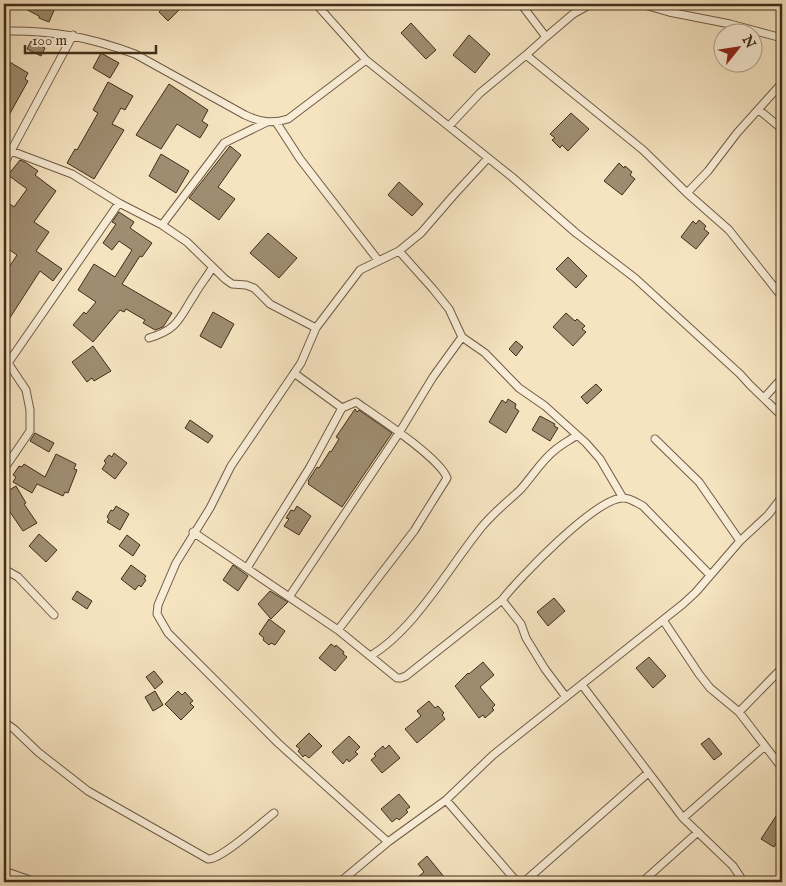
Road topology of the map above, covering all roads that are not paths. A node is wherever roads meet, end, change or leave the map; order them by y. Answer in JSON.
{"nodes":[{"id":1,"x":316,"y":4,"type":"edge"},
{"id":2,"x":521,"y":4,"type":"edge"},
{"id":3,"x":591,"y":4,"type":"edge"},
{"id":4,"x":645,"y":4,"type":"edge"},
{"id":5,"x":4,"y":31,"type":"edge"},
{"id":6,"x":73,"y":35,"type":"junction"},
{"id":7,"x":546,"y":37,"type":"junction"},
{"id":8,"x":782,"y":38,"type":"edge"},
{"id":9,"x":526,"y":55,"type":"junction"},
{"id":10,"x":366,"y":60,"type":"junction"},
{"id":11,"x":782,"y":83,"type":"edge"},
{"id":12,"x":759,"y":110,"type":"junction"},
{"id":13,"x":267,"y":122,"type":"junction"},
{"id":14,"x":276,"y":122,"type":"junction"},
{"id":15,"x":449,"y":126,"type":"junction"},
{"id":16,"x":782,"y":129,"type":"edge"},
{"id":17,"x":4,"y":147,"type":"edge"},
{"id":18,"x":11,"y":151,"type":"junction"},
{"id":19,"x":488,"y":158,"type":"junction"},
{"id":20,"x":4,"y":164,"type":"edge"},
{"id":21,"x":687,"y":193,"type":"junction"},
{"id":22,"x":119,"y":203,"type":"junction"},
{"id":23,"x":162,"y":225,"type":"junction"},
{"id":24,"x":399,"y":251,"type":"junction"},
{"id":25,"x":378,"y":260,"type":"junction"},
{"id":26,"x":212,"y":268,"type":"junction"},
{"id":27,"x":782,"y":296,"type":"edge"},
{"id":28,"x":316,"y":328,"type":"junction"},
{"id":29,"x":462,"y":337,"type":"junction"},
{"id":30,"x":149,"y":338,"type":"dead end"},
{"id":31,"x":6,"y":362,"type":"edge"},
{"id":32,"x":294,"y":372,"type":"junction"},
{"id":33,"x":782,"y":378,"type":"edge"},
{"id":34,"x":764,"y":398,"type":"junction"},
{"id":35,"x":342,"y":408,"type":"junction"},
{"id":36,"x":782,"y":416,"type":"edge"},
{"id":37,"x":399,"y":433,"type":"junction"},
{"id":38,"x":577,"y":435,"type":"junction"},
{"id":39,"x":655,"y":439,"type":"dead end"},
{"id":40,"x":4,"y":469,"type":"edge"},
{"id":41,"x":782,"y":497,"type":"edge"},
{"id":42,"x":623,"y":498,"type":"junction"},
{"id":43,"x":194,"y":532,"type":"junction"},
{"id":44,"x":740,"y":541,"type":"junction"},
{"id":45,"x":247,"y":568,"type":"junction"},
{"id":46,"x":4,"y":570,"type":"edge"},
{"id":47,"x":710,"y":575,"type":"junction"},
{"id":48,"x":289,"y":597,"type":"junction"},
{"id":49,"x":502,"y":600,"type":"junction"},
{"id":50,"x":54,"y":615,"type":"dead end"},
{"id":51,"x":663,"y":620,"type":"junction"},
{"id":52,"x":338,"y":630,"type":"junction"},
{"id":53,"x":370,"y":656,"type":"junction"},
{"id":54,"x":782,"y":668,"type":"edge"},
{"id":55,"x":582,"y":684,"type":"junction"},
{"id":56,"x":566,"y":697,"type":"junction"},
{"id":57,"x":739,"y":712,"type":"junction"},
{"id":58,"x":4,"y":722,"type":"edge"},
{"id":59,"x":765,"y":746,"type":"junction"},
{"id":60,"x":782,"y":768,"type":"edge"},
{"id":61,"x":648,"y":773,"type":"junction"},
{"id":62,"x":446,"y":800,"type":"junction"},
{"id":63,"x":274,"y":813,"type":"dead end"},
{"id":64,"x":683,"y":818,"type":"junction"},
{"id":65,"x":698,"y":832,"type":"junction"},
{"id":66,"x":388,"y":842,"type":"junction"},
{"id":67,"x":4,"y":871,"type":"edge"},
{"id":68,"x":36,"y":882,"type":"edge"},
{"id":69,"x":340,"y":882,"type":"edge"},
{"id":70,"x":517,"y":882,"type":"edge"},
{"id":71,"x":524,"y":882,"type":"edge"},
{"id":72,"x":642,"y":882,"type":"edge"},
{"id":73,"x":741,"y":882,"type":"edge"}],
"edges":[{"from":1,"to":10,"type":"street"},
{"from":2,"to":7,"type":"street"},
{"from":3,"to":7,"type":"street"},
{"from":4,"to":8,"type":"street"},
{"from":5,"to":6,"type":"street"},
{"from":6,"to":13,"type":"street"},
{"from":6,"to":18,"type":"street"},
{"from":7,"to":9,"type":"street"},
{"from":9,"to":15,"type":"street"},
{"from":9,"to":21,"type":"street"},
{"from":10,"to":14,"type":"street"},
{"from":10,"to":15,"type":"street"},
{"from":11,"to":12,"type":"street"},
{"from":12,"to":16,"type":"street"},
{"from":12,"to":21,"type":"street"},
{"from":13,"to":14,"type":"street"},
{"from":13,"to":23,"type":"street"},
{"from":14,"to":25,"type":"street"},
{"from":15,"to":19,"type":"street"},
{"from":17,"to":18,"type":"street"},
{"from":18,"to":20,"type":"street"},
{"from":18,"to":22,"type":"street"},
{"from":19,"to":24,"type":"street"},
{"from":19,"to":34,"type":"street"},
{"from":21,"to":27,"type":"street"},
{"from":22,"to":23,"type":"street"},
{"from":22,"to":31,"type":"street"},
{"from":23,"to":26,"type":"street"},
{"from":24,"to":25,"type":"street"},
{"from":24,"to":29,"type":"street"},
{"from":25,"to":28,"type":"street"},
{"from":26,"to":28,"type":"street"},
{"from":26,"to":30,"type":"street"},
{"from":28,"to":32,"type":"street"},
{"from":29,"to":37,"type":"street"},
{"from":29,"to":38,"type":"street"},
{"from":31,"to":40,"type":"street"},
{"from":32,"to":35,"type":"street"},
{"from":32,"to":43,"type":"street"},
{"from":33,"to":34,"type":"street"},
{"from":34,"to":36,"type":"street"},
{"from":35,"to":37,"type":"street"},
{"from":35,"to":45,"type":"street"},
{"from":37,"to":48,"type":"street"},
{"from":37,"to":52,"type":"street"},
{"from":38,"to":42,"type":"street"},
{"from":38,"to":53,"type":"street"},
{"from":39,"to":44,"type":"street"},
{"from":41,"to":44,"type":"street"},
{"from":42,"to":47,"type":"street"},
{"from":42,"to":49,"type":"street"},
{"from":43,"to":45,"type":"street"},
{"from":43,"to":66,"type":"street"},
{"from":44,"to":47,"type":"street"},
{"from":45,"to":48,"type":"street"},
{"from":46,"to":50,"type":"street"},
{"from":47,"to":51,"type":"street"},
{"from":48,"to":52,"type":"street"},
{"from":49,"to":53,"type":"street"},
{"from":49,"to":56,"type":"street"},
{"from":51,"to":55,"type":"street"},
{"from":51,"to":57,"type":"street"},
{"from":52,"to":53,"type":"street"},
{"from":54,"to":57,"type":"street"},
{"from":55,"to":56,"type":"street"},
{"from":55,"to":61,"type":"street"},
{"from":56,"to":62,"type":"street"},
{"from":57,"to":59,"type":"street"},
{"from":58,"to":63,"type":"street"},
{"from":59,"to":60,"type":"street"},
{"from":59,"to":64,"type":"street"},
{"from":61,"to":64,"type":"street"},
{"from":61,"to":71,"type":"street"},
{"from":62,"to":66,"type":"street"},
{"from":62,"to":70,"type":"street"},
{"from":64,"to":65,"type":"street"},
{"from":65,"to":72,"type":"street"},
{"from":65,"to":73,"type":"street"},
{"from":66,"to":69,"type":"street"},
{"from":67,"to":68,"type":"street"}]}
